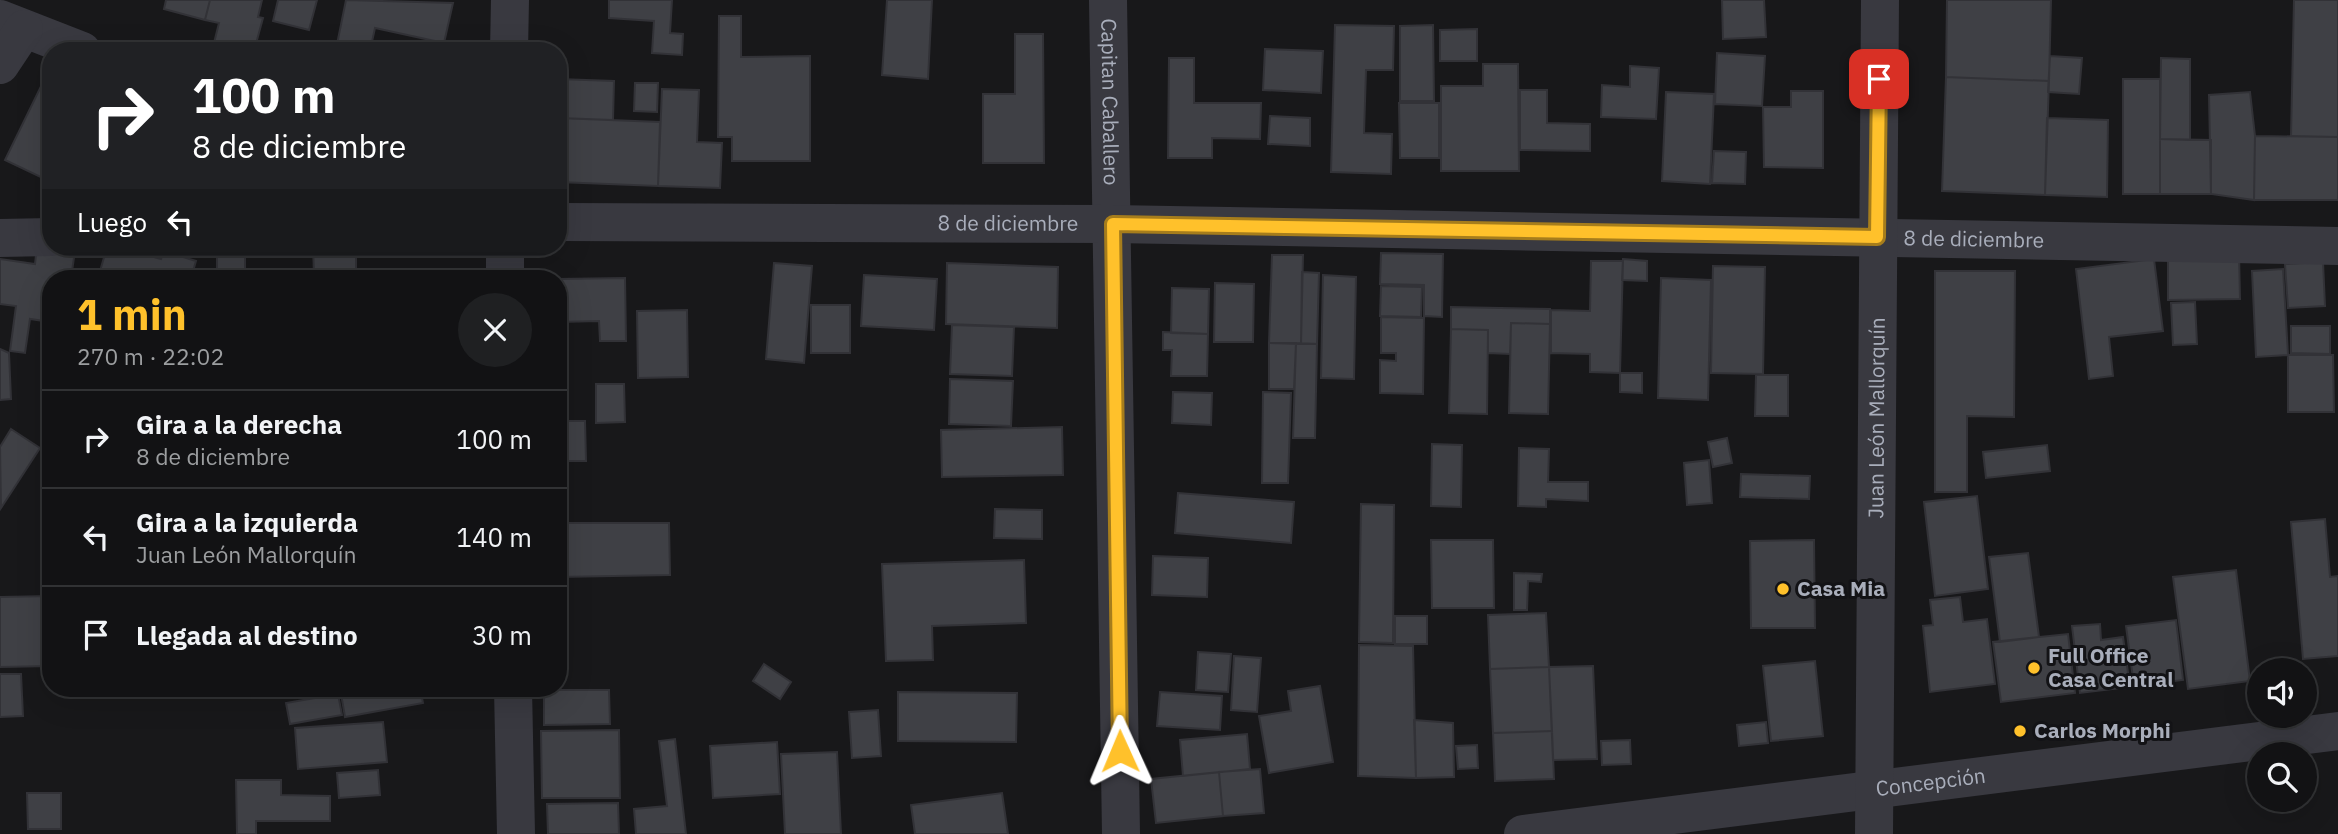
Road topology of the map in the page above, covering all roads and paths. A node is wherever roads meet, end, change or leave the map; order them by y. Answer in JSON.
{"nodes":[{"id":1,"x":510,"y":0,"type":"edge"},
{"id":2,"x":1108,"y":0,"type":"edge"},
{"id":3,"x":1880,"y":0,"type":"edge"},
{"id":4,"x":12,"y":24,"type":"edge"},
{"id":5,"x":59,"y":42,"type":"edge"},
{"id":6,"x":509,"y":42,"type":"edge"},
{"id":7,"x":0,"y":65,"type":"edge"},
{"id":8,"x":567,"y":222,"type":"edge"},
{"id":9,"x":1113,"y":224,"type":"junction"},
{"id":10,"x":42,"y":237,"type":"edge"},
{"id":11,"x":1877,"y":237,"type":"junction"},
{"id":12,"x":0,"y":238,"type":"edge"},
{"id":13,"x":2338,"y":246,"type":"edge"},
{"id":14,"x":513,"y":697,"type":"edge"},
{"id":15,"x":2338,"y":731,"type":"edge"},
{"id":16,"x":1874,"y":788,"type":"junction"},
{"id":17,"x":516,"y":834,"type":"edge"},
{"id":18,"x":1121,"y":834,"type":"edge"},
{"id":19,"x":1523,"y":834,"type":"edge"},
{"id":20,"x":1874,"y":834,"type":"edge"}],
"edges":[{"from":1,"to":6,"type":"street"},
{"from":2,"to":9,"type":"street","name":"Capitan Caballero"},
{"from":3,"to":11,"type":"street","name":"Juan León Mallorquín"},
{"from":4,"to":5,"type":"street"},
{"from":4,"to":7,"type":"street"},
{"from":8,"to":9,"type":"street","name":"8 de diciembre"},
{"from":9,"to":11,"type":"street","name":"8 de diciembre"},
{"from":9,"to":18,"type":"street","name":"Capitan Caballero"},
{"from":10,"to":12,"type":"street"},
{"from":11,"to":13,"type":"street","name":"8 de diciembre"},
{"from":11,"to":16,"type":"street","name":"Juan León Mallorquín"},
{"from":14,"to":17,"type":"street"},
{"from":15,"to":16,"type":"street","name":"Concepción"},
{"from":16,"to":19,"type":"street","name":"Concepción"},
{"from":16,"to":20,"type":"street","name":"Juan León Mallorquín"}]}
